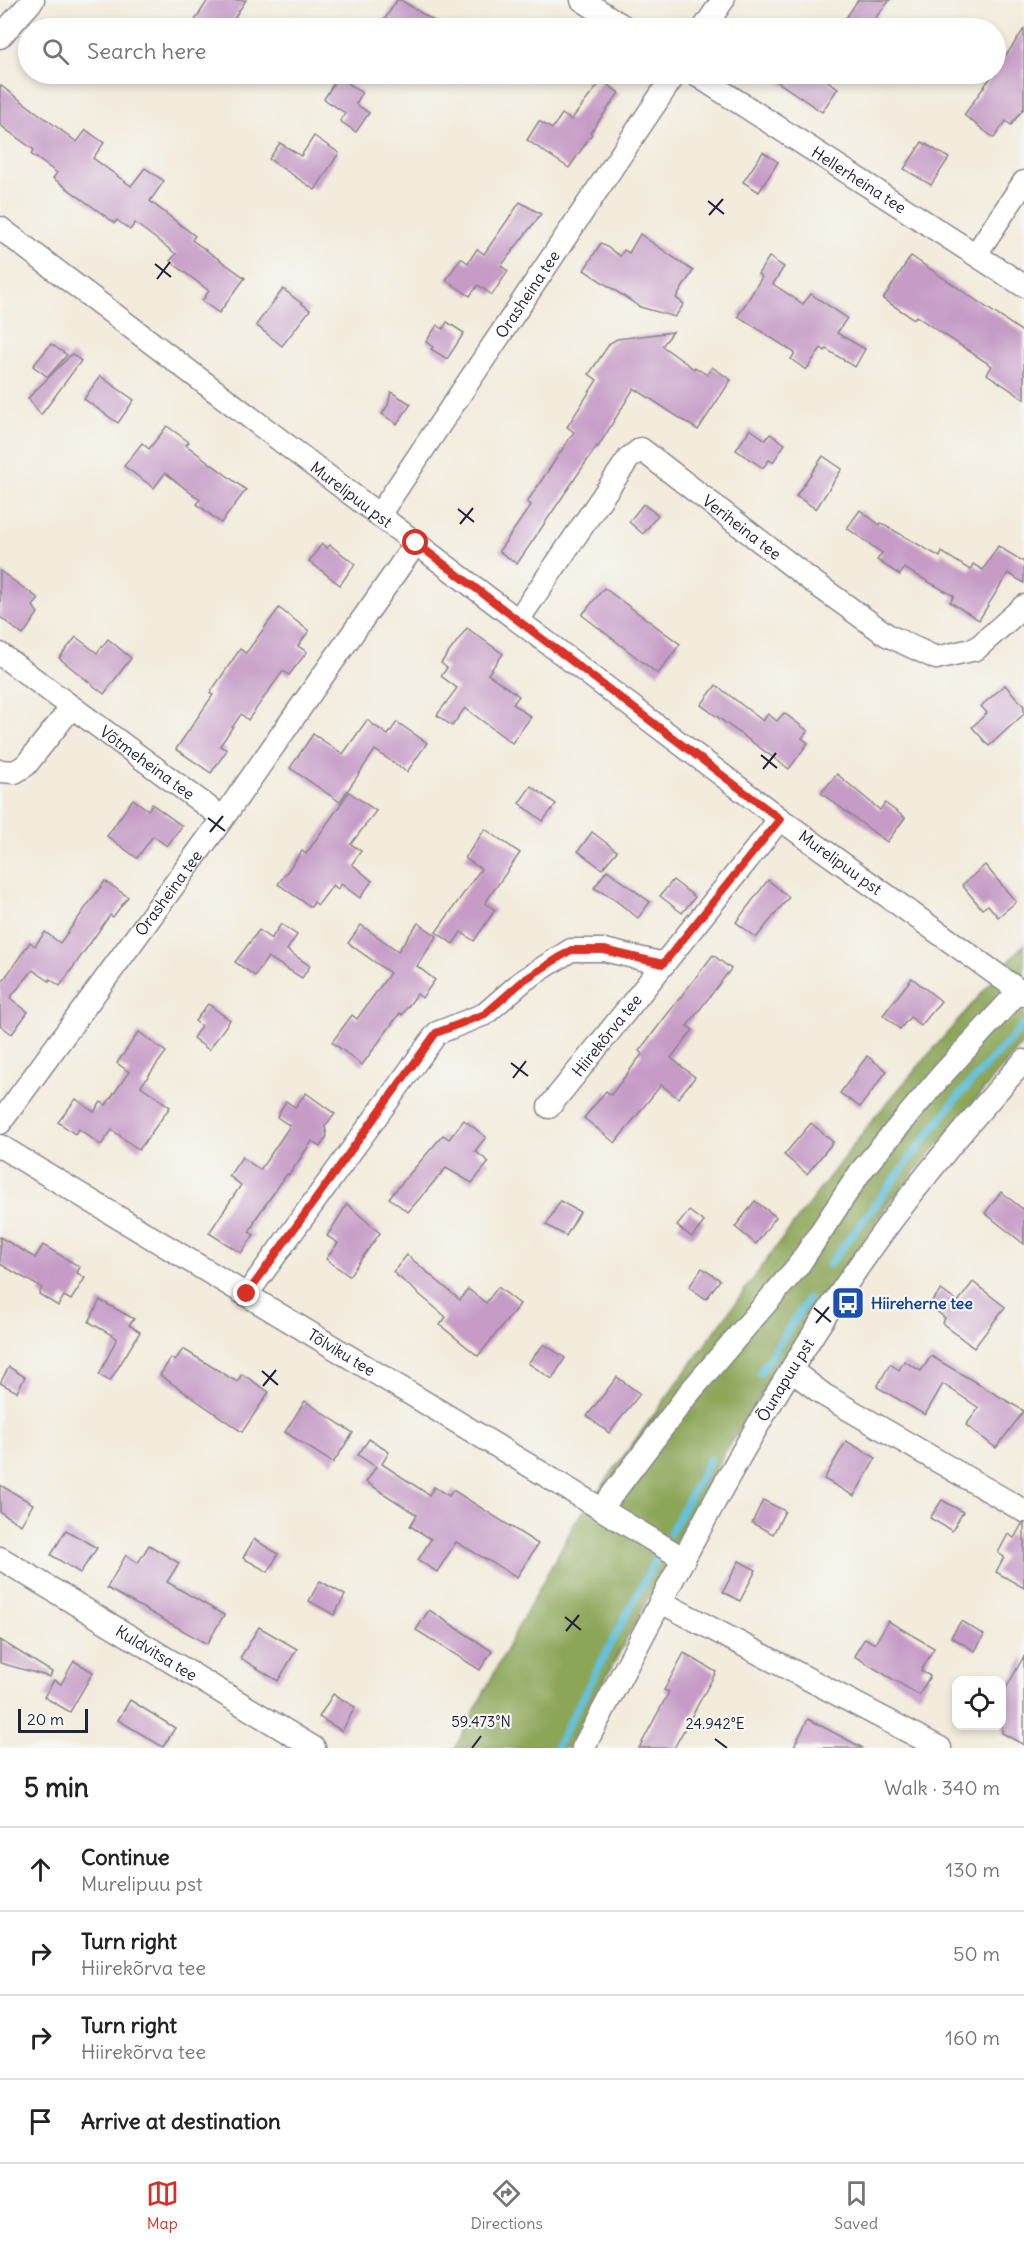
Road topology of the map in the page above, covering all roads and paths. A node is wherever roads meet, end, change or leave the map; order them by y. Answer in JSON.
{"nodes":[{"id":1,"x":33,"y":0,"type":"edge"},
{"id":2,"x":582,"y":0,"type":"edge"},
{"id":3,"x":723,"y":0,"type":"edge"},
{"id":4,"x":610,"y":18,"type":"edge"},
{"id":5,"x":711,"y":18,"type":"edge"},
{"id":6,"x":0,"y":37,"type":"edge"},
{"id":7,"x":668,"y":84,"type":"edge"},
{"id":8,"x":711,"y":84,"type":"edge"},
{"id":9,"x":1024,"y":182,"type":"edge"},
{"id":10,"x":0,"y":228,"type":"edge"},
{"id":11,"x":976,"y":254,"type":"junction"},
{"id":12,"x":1024,"y":286,"type":"edge"},
{"id":13,"x":379,"y":515,"type":"junction"},
{"id":14,"x":416,"y":543,"type":"junction"},
{"id":15,"x":1024,"y":606,"type":"edge"},
{"id":16,"x":518,"y":620,"type":"junction"},
{"id":17,"x":0,"y":654,"type":"edge"},
{"id":18,"x":71,"y":708,"type":"junction"},
{"id":19,"x":0,"y":771,"type":"edge"},
{"id":20,"x":223,"y":818,"type":"junction"},
{"id":21,"x":780,"y":819,"type":"junction"},
{"id":22,"x":663,"y":964,"type":"junction"},
{"id":23,"x":1022,"y":993,"type":"edge"},
{"id":24,"x":1024,"y":1061,"type":"edge"},
{"id":25,"x":549,"y":1107,"type":"dead end"},
{"id":26,"x":0,"y":1123,"type":"edge"},
{"id":27,"x":0,"y":1146,"type":"edge"},
{"id":28,"x":247,"y":1294,"type":"junction"},
{"id":29,"x":791,"y":1370,"type":"junction"},
{"id":30,"x":602,"y":1508,"type":"junction"},
{"id":31,"x":1024,"y":1511,"type":"edge"},
{"id":32,"x":0,"y":1558,"type":"edge"},
{"id":33,"x":684,"y":1559,"type":"junction"},
{"id":34,"x":661,"y":1602,"type":"junction"},
{"id":35,"x":314,"y":1748,"type":"edge"},
{"id":36,"x":583,"y":1748,"type":"edge"},
{"id":37,"x":940,"y":1748,"type":"edge"}],
"edges":[{"from":1,"to":6,"type":"street"},
{"from":2,"to":4,"type":"street"},
{"from":3,"to":5,"type":"street"},
{"from":7,"to":13,"type":"street","name":"Orasheina tee"},
{"from":8,"to":11,"type":"street","name":"Hellerheina tee"},
{"from":9,"to":11,"type":"street"},
{"from":10,"to":13,"type":"street","name":"Murelipuu pst"},
{"from":11,"to":12,"type":"street","name":"Hellerheina tee"},
{"from":13,"to":14,"type":"street","name":"Murelipuu pst"},
{"from":14,"to":16,"type":"street","name":"Murelipuu pst"},
{"from":14,"to":20,"type":"street","name":"Orasheina tee"},
{"from":15,"to":16,"type":"street","name":"Veriheina tee"},
{"from":16,"to":21,"type":"street","name":"Murelipuu pst"},
{"from":17,"to":18,"type":"street","name":"Võtmeheina tee"},
{"from":18,"to":19,"type":"street"},
{"from":18,"to":20,"type":"street","name":"Võtmeheina tee"},
{"from":20,"to":26,"type":"street","name":"Orasheina tee"},
{"from":21,"to":22,"type":"street","name":"Hiirekõrva tee"},
{"from":21,"to":23,"type":"street","name":"Murelipuu pst"},
{"from":22,"to":25,"type":"street","name":"Hiirekõrva tee"},
{"from":22,"to":28,"type":"street"},
{"from":23,"to":30,"type":"street"},
{"from":24,"to":29,"type":"street","name":"Õunapuu pst"},
{"from":27,"to":28,"type":"street","name":"Tõlviku tee"},
{"from":28,"to":30,"type":"street","name":"Tõlviku tee"},
{"from":29,"to":31,"type":"street"},
{"from":29,"to":33,"type":"street","name":"Õunapuu pst"},
{"from":30,"to":33,"type":"street","name":"Tõlviku tee"},
{"from":32,"to":35,"type":"street","name":"Kuldvitsa tee"},
{"from":33,"to":34,"type":"street","name":"Õunapuu pst"},
{"from":34,"to":36,"type":"street","name":"Õunapuu pst"},
{"from":34,"to":37,"type":"street"}]}
